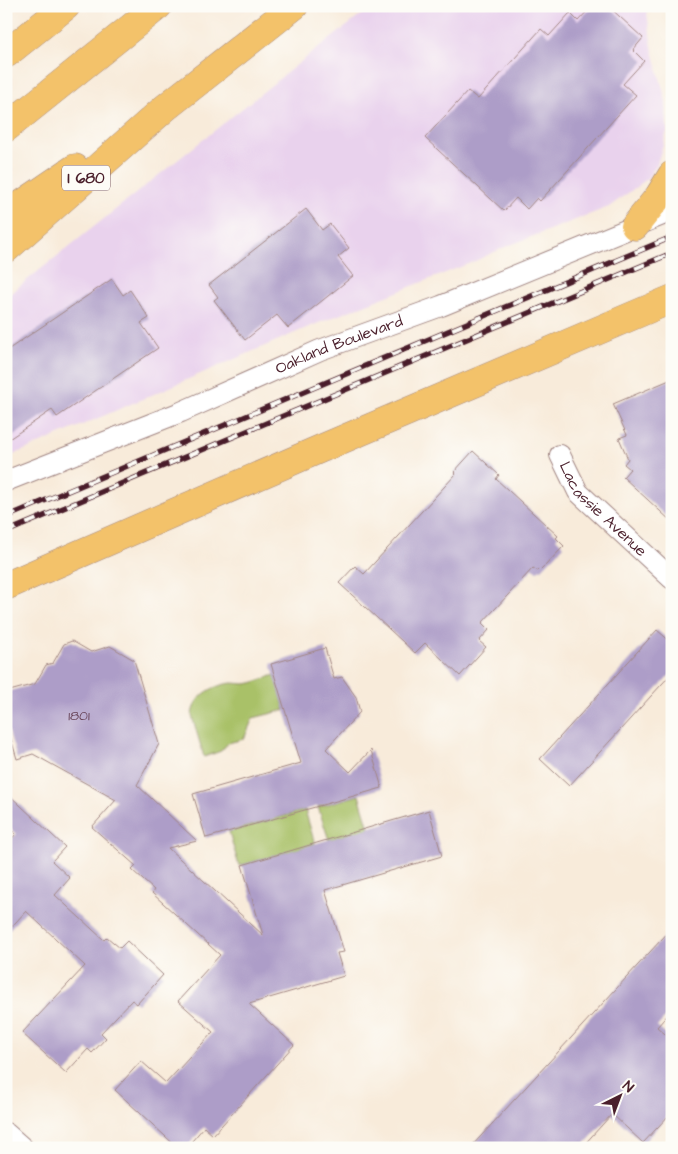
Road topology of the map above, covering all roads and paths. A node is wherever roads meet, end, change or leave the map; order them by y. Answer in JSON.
{"nodes":[{"id":1,"x":66,"y":6,"type":"edge"},
{"id":2,"x":158,"y":6,"type":"edge"},
{"id":3,"x":294,"y":6,"type":"edge"},
{"id":4,"x":6,"y":54,"type":"edge"},
{"id":5,"x":165,"y":108,"type":"junction"},
{"id":6,"x":6,"y":128,"type":"edge"},
{"id":7,"x":672,"y":175,"type":"edge"},
{"id":8,"x":672,"y":211,"type":"edge"},
{"id":9,"x":6,"y":215,"type":"edge"},
{"id":10,"x":635,"y":226,"type":"junction"},
{"id":11,"x":6,"y":249,"type":"edge"},
{"id":12,"x":672,"y":299,"type":"edge"},
{"id":13,"x":560,"y":455,"type":"dead end"},
{"id":14,"x":6,"y":481,"type":"edge"},
{"id":15,"x":672,"y":580,"type":"edge"},
{"id":16,"x":6,"y":586,"type":"edge"},
{"id":17,"x":6,"y":1133,"type":"edge"},
{"id":18,"x":23,"y":1148,"type":"edge"}],
"edges":[{"from":1,"to":4,"type":"highway"},
{"from":2,"to":6,"type":"highway"},
{"from":3,"to":5,"type":"highway","number":"I 680"},
{"from":5,"to":9,"type":"highway"},
{"from":5,"to":11,"type":"highway","number":"I 680"},
{"from":7,"to":10,"type":"highway"},
{"from":8,"to":10,"type":"street","name":"Oakland Boulevard"},
{"from":10,"to":14,"type":"street","name":"Oakland Boulevard"},
{"from":12,"to":16,"type":"highway"},
{"from":13,"to":15,"type":"street","name":"Lacassie Avenue"},
{"from":17,"to":18,"type":"street"}]}
